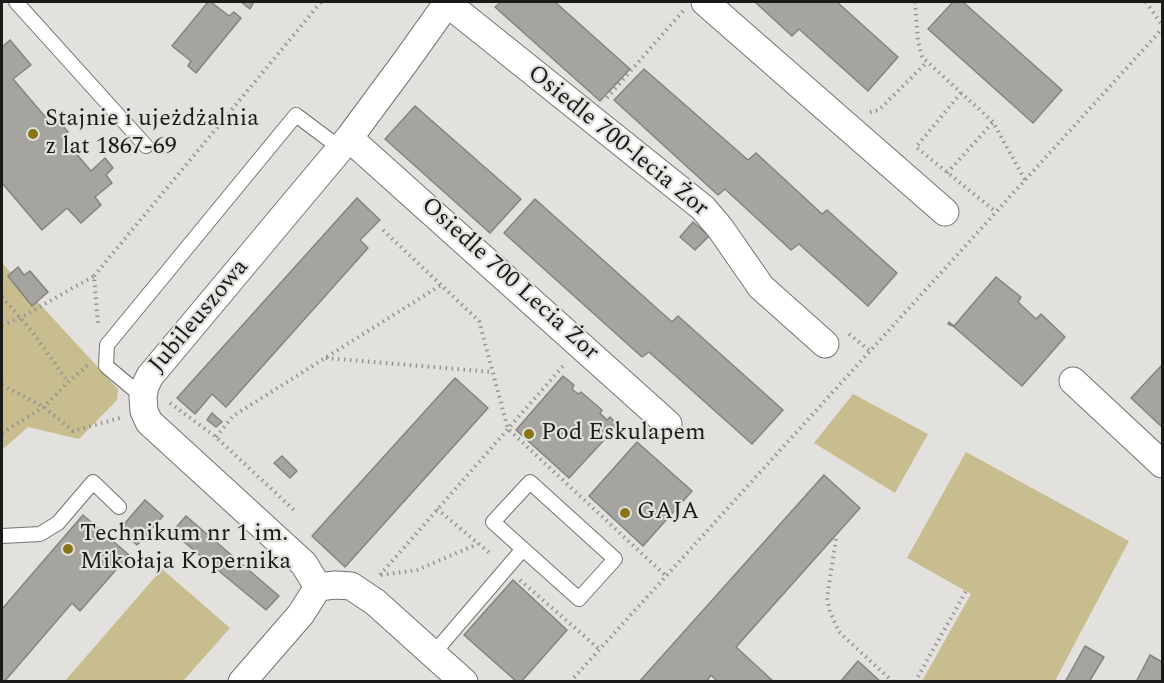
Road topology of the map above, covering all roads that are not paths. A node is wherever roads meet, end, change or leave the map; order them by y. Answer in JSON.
{"nodes":[{"id":1,"x":16,"y":2,"type":"edge"},
{"id":2,"x":447,"y":2,"type":"edge"},
{"id":3,"x":695,"y":6,"type":"edge"},
{"id":4,"x":345,"y":143,"type":"junction"},
{"id":5,"x":146,"y":146,"type":"dead end"},
{"id":6,"x":945,"y":212,"type":"dead end"},
{"id":7,"x":825,"y":344,"type":"dead end"},
{"id":8,"x":1073,"y":381,"type":"dead end"},
{"id":9,"x":143,"y":404,"type":"junction"},
{"id":10,"x":668,"y":424,"type":"dead end"},
{"id":11,"x":1162,"y":464,"type":"edge"},
{"id":12,"x":119,"y":507,"type":"dead end"},
{"id":13,"x":2,"y":536,"type":"edge"},
{"id":14,"x":523,"y":549,"type":"junction"},
{"id":15,"x":318,"y":587,"type":"junction"},
{"id":16,"x":433,"y":654,"type":"junction"},
{"id":17,"x":242,"y":681,"type":"edge"},
{"id":18,"x":464,"y":681,"type":"edge"}],
"edges":[{"from":1,"to":5,"type":"lane"},
{"from":2,"to":4,"type":"street","name":"Jubileuszowa"},
{"from":2,"to":7,"type":"street","name":"Osiedle 700-lecia Żor"},
{"from":3,"to":6,"type":"street"},
{"from":4,"to":9,"type":"street","name":"Jubileuszowa"},
{"from":4,"to":9,"type":"lane"},
{"from":4,"to":10,"type":"street","name":"Osiedle 700 Lecia Żor"},
{"from":8,"to":11,"type":"street"},
{"from":9,"to":15,"type":"street"},
{"from":12,"to":13,"type":"lane"},
{"from":14,"to":14,"type":"lane"},
{"from":14,"to":16,"type":"lane"},
{"from":15,"to":16,"type":"street"},
{"from":15,"to":17,"type":"street"},
{"from":16,"to":18,"type":"street"}]}
